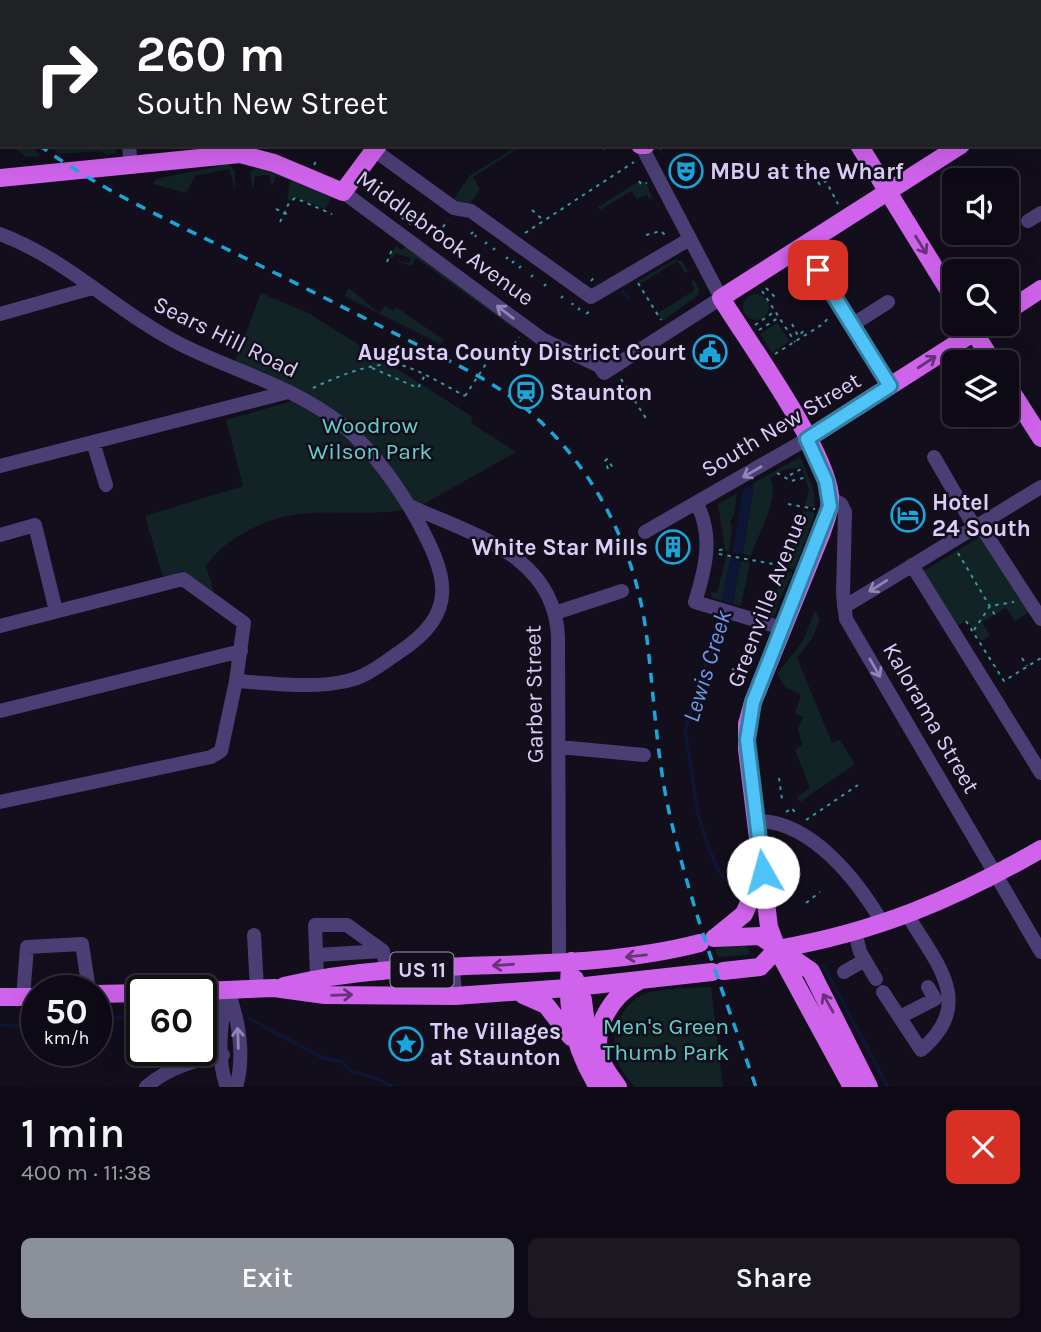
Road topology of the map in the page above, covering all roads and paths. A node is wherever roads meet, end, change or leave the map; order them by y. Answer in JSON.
{"nodes":[{"id":1,"x":129,"y":147,"type":"edge"},
{"id":2,"x":606,"y":147,"type":"edge"},
{"id":3,"x":860,"y":147,"type":"edge"},
{"id":4,"x":958,"y":147,"type":"edge"},
{"id":5,"x":376,"y":148,"type":"edge"},
{"id":6,"x":604,"y":149,"type":"dead end"},
{"id":7,"x":641,"y":149,"type":"edge"},
{"id":8,"x":805,"y":160,"type":"dead end"},
{"id":9,"x":131,"y":167,"type":"junction"},
{"id":10,"x":630,"y":167,"type":"junction"},
{"id":11,"x":632,"y":170,"type":"dead end"},
{"id":12,"x":0,"y":178,"type":"edge"},
{"id":13,"x":830,"y":179,"type":"dead end"},
{"id":14,"x":826,"y":181,"type":"junction"},
{"id":15,"x":343,"y":192,"type":"junction"},
{"id":16,"x":888,"y":192,"type":"junction"},
{"id":17,"x":839,"y":205,"type":"dead end"},
{"id":18,"x":409,"y":208,"type":"dead end"},
{"id":19,"x":276,"y":209,"type":"dead end"},
{"id":20,"x":532,"y":210,"type":"dead end"},
{"id":21,"x":1041,"y":212,"type":"edge"},
{"id":22,"x":285,"y":213,"type":"junction"},
{"id":23,"x":332,"y":214,"type":"dead end"},
{"id":24,"x":449,"y":219,"type":"dead end"},
{"id":25,"x":543,"y":219,"type":"junction"},
{"id":26,"x":1028,"y":221,"type":"dead end"},
{"id":27,"x":280,"y":222,"type":"dead end"},
{"id":28,"x":416,"y":228,"type":"dead end"},
{"id":29,"x":528,"y":228,"type":"dead end"},
{"id":30,"x":663,"y":233,"type":"dead end"},
{"id":31,"x":0,"y":234,"type":"edge"},
{"id":32,"x":646,"y":235,"type":"dead end"},
{"id":33,"x":688,"y":240,"type":"junction"},
{"id":34,"x":430,"y":244,"type":"dead end"},
{"id":35,"x":803,"y":247,"type":"junction"},
{"id":36,"x":387,"y":256,"type":"dead end"},
{"id":37,"x":387,"y":262,"type":"dead end"},
{"id":38,"x":635,"y":279,"type":"dead end"},
{"id":39,"x":942,"y":280,"type":"edge"},
{"id":40,"x":764,"y":284,"type":"dead end"},
{"id":41,"x":92,"y":288,"type":"junction"},
{"id":42,"x":760,"y":288,"type":"dead end"},
{"id":43,"x":1041,"y":289,"type":"edge"},
{"id":44,"x":721,"y":298,"type":"junction"},
{"id":45,"x":769,"y":302,"type":"junction"},
{"id":46,"x":888,"y":302,"type":"dead end"},
{"id":47,"x":1019,"y":303,"type":"edge"},
{"id":48,"x":776,"y":306,"type":"dead end"},
{"id":49,"x":773,"y":308,"type":"junction"},
{"id":50,"x":843,"y":308,"type":"junction"},
{"id":51,"x":781,"y":313,"type":"dead end"},
{"id":52,"x":0,"y":314,"type":"edge"},
{"id":53,"x":777,"y":315,"type":"junction"},
{"id":54,"x":785,"y":319,"type":"dead end"},
{"id":55,"x":781,"y":322,"type":"junction"},
{"id":56,"x":664,"y":324,"type":"dead end"},
{"id":57,"x":757,"y":324,"type":"dead end"},
{"id":58,"x":852,"y":325,"type":"junction"},
{"id":59,"x":786,"y":328,"type":"junction"},
{"id":60,"x":806,"y":329,"type":"dead end"},
{"id":61,"x":761,"y":330,"type":"dead end"},
{"id":62,"x":962,"y":336,"type":"edge"},
{"id":63,"x":795,"y":342,"type":"junction"},
{"id":64,"x":515,"y":343,"type":"dead end"},
{"id":65,"x":773,"y":355,"type":"dead end"},
{"id":66,"x":371,"y":368,"type":"junction"},
{"id":67,"x":611,"y":374,"type":"junction"},
{"id":68,"x":425,"y":375,"type":"junction"},
{"id":69,"x":890,"y":386,"type":"junction"},
{"id":70,"x":592,"y":392,"type":"dead end"},
{"id":71,"x":291,"y":394,"type":"junction"},
{"id":72,"x":582,"y":398,"type":"dead end"},
{"id":73,"x":1019,"y":403,"type":"edge"},
{"id":74,"x":648,"y":420,"type":"dead end"},
{"id":75,"x":1041,"y":438,"type":"edge"},
{"id":76,"x":807,"y":439,"type":"junction"},
{"id":77,"x":93,"y":442,"type":"junction"},
{"id":78,"x":934,"y":457,"type":"dead end"},
{"id":79,"x":617,"y":464,"type":"dead end"},
{"id":80,"x":0,"y":466,"type":"edge"},
{"id":81,"x":803,"y":468,"type":"dead end"},
{"id":82,"x":608,"y":469,"type":"dead end"},
{"id":83,"x":778,"y":473,"type":"dead end"},
{"id":84,"x":788,"y":474,"type":"dead end"},
{"id":85,"x":807,"y":477,"type":"dead end"},
{"id":86,"x":106,"y":485,"type":"dead end"},
{"id":87,"x":1041,"y":487,"type":"edge"},
{"id":88,"x":697,"y":504,"type":"junction"},
{"id":89,"x":788,"y":504,"type":"dead end"},
{"id":90,"x":824,"y":504,"type":"junction"},
{"id":91,"x":410,"y":506,"type":"junction"},
{"id":92,"x":978,"y":526,"type":"junction"},
{"id":93,"x":645,"y":532,"type":"dead end"},
{"id":94,"x":0,"y":535,"type":"edge"},
{"id":95,"x":956,"y":551,"type":"dead end"},
{"id":96,"x":716,"y":553,"type":"dead end"},
{"id":97,"x":912,"y":565,"type":"junction"},
{"id":98,"x":796,"y":572,"type":"dead end"},
{"id":99,"x":622,"y":591,"type":"dead end"},
{"id":100,"x":1024,"y":600,"type":"dead end"},
{"id":101,"x":990,"y":606,"type":"junction"},
{"id":102,"x":844,"y":607,"type":"junction"},
{"id":103,"x":57,"y":611,"type":"junction"},
{"id":104,"x":555,"y":612,"type":"junction"},
{"id":105,"x":995,"y":615,"type":"dead end"},
{"id":106,"x":1041,"y":619,"type":"edge"},
{"id":107,"x":966,"y":621,"type":"dead end"},
{"id":108,"x":0,"y":626,"type":"edge"},
{"id":109,"x":782,"y":628,"type":"junction"},
{"id":110,"x":973,"y":631,"type":"junction"},
{"id":111,"x":241,"y":651,"type":"junction"},
{"id":112,"x":1022,"y":658,"type":"dead end"},
{"id":113,"x":1041,"y":658,"type":"edge"},
{"id":114,"x":1027,"y":667,"type":"junction"},
{"id":115,"x":732,"y":669,"type":"dead end"},
{"id":116,"x":747,"y":675,"type":"dead end"},
{"id":117,"x":236,"y":681,"type":"junction"},
{"id":118,"x":0,"y":711,"type":"edge"},
{"id":119,"x":559,"y":747,"type":"junction"},
{"id":120,"x":644,"y":755,"type":"dead end"},
{"id":121,"x":1041,"y":773,"type":"edge"},
{"id":122,"x":779,"y":778,"type":"dead end"},
{"id":123,"x":858,"y":785,"type":"dead end"},
{"id":124,"x":782,"y":799,"type":"dead end"},
{"id":125,"x":0,"y":802,"type":"edge"},
{"id":126,"x":783,"y":814,"type":"dead end"},
{"id":127,"x":756,"y":821,"type":"junction"},
{"id":128,"x":1041,"y":849,"type":"edge"},
{"id":129,"x":763,"y":872,"type":"junction"},
{"id":130,"x":997,"y":876,"type":"junction"},
{"id":131,"x":820,"y":892,"type":"dead end"},
{"id":132,"x":806,"y":903,"type":"dead end"},
{"id":133,"x":908,"y":916,"type":"junction"},
{"id":134,"x":883,"y":924,"type":"junction"},
{"id":135,"x":855,"y":932,"type":"junction"},
{"id":136,"x":254,"y":935,"type":"dead end"},
{"id":137,"x":707,"y":940,"type":"junction"},
{"id":138,"x":777,"y":949,"type":"junction"},
{"id":139,"x":383,"y":951,"type":"junction"},
{"id":140,"x":1041,"y":952,"type":"edge"},
{"id":141,"x":317,"y":955,"type":"junction"},
{"id":142,"x":865,"y":960,"type":"junction"},
{"id":143,"x":565,"y":962,"type":"junction"},
{"id":144,"x":453,"y":968,"type":"junction"},
{"id":145,"x":387,"y":971,"type":"junction"},
{"id":146,"x":844,"y":972,"type":"dead end"},
{"id":147,"x":29,"y":975,"type":"edge"},
{"id":148,"x":87,"y":975,"type":"edge"},
{"id":149,"x":653,"y":977,"type":"junction"},
{"id":150,"x":317,"y":978,"type":"junction"},
{"id":151,"x":928,"y":987,"type":"dead end"},
{"id":152,"x":572,"y":988,"type":"junction"},
{"id":153,"x":265,"y":989,"type":"junction"},
{"id":154,"x":217,"y":990,"type":"edge"},
{"id":155,"x":227,"y":990,"type":"junction"},
{"id":156,"x":495,"y":994,"type":"junction"},
{"id":157,"x":455,"y":996,"type":"junction"},
{"id":158,"x":0,"y":997,"type":"edge"},
{"id":159,"x":21,"y":997,"type":"edge"},
{"id":160,"x":900,"y":1017,"type":"junction"},
{"id":161,"x":577,"y":1046,"type":"junction"},
{"id":162,"x":842,"y":1052,"type":"junction"},
{"id":163,"x":223,"y":1055,"type":"junction"},
{"id":164,"x":601,"y":1061,"type":"junction"},
{"id":165,"x":146,"y":1087,"type":"edge"},
{"id":166,"x":227,"y":1087,"type":"edge"},
{"id":167,"x":598,"y":1087,"type":"edge"},
{"id":168,"x":618,"y":1087,"type":"edge"},
{"id":169,"x":852,"y":1087,"type":"edge"},
{"id":170,"x":869,"y":1087,"type":"edge"}],
"edges":[{"from":1,"to":9,"type":"street"},
{"from":2,"to":6,"type":"path"},
{"from":3,"to":16,"type":"main road"},
{"from":4,"to":16,"type":"main road"},
{"from":5,"to":15,"type":"main road"},
{"from":5,"to":33,"type":"street"},
{"from":7,"to":10,"type":"path"},
{"from":7,"to":33,"type":"street"},
{"from":8,"to":14,"type":"path"},
{"from":9,"to":12,"type":"main road","name":"Middlebrook Avenue"},
{"from":9,"to":15,"type":"main road","name":"Middlebrook Avenue"},
{"from":10,"to":11,"type":"path"},
{"from":10,"to":25,"type":"path"},
{"from":13,"to":14,"type":"path"},
{"from":14,"to":17,"type":"path"},
{"from":67,"to":15,"type":"street","name":"Middlebrook Avenue","one_way":true},
{"from":16,"to":35,"type":"main road"},
{"from":16,"to":39,"type":"main road","one_way":true},
{"from":18,"to":28,"type":"path"},
{"from":19,"to":22,"type":"path"},
{"from":20,"to":25,"type":"path"},
{"from":21,"to":26,"type":"street"},
{"from":22,"to":23,"type":"path"},
{"from":22,"to":27,"type":"path"},
{"from":24,"to":34,"type":"path"},
{"from":25,"to":29,"type":"path"},
{"from":30,"to":32,"type":"path"},
{"from":31,"to":41,"type":"street","name":"Sears Hill Road"},
{"from":33,"to":44,"type":"street"},
{"from":35,"to":44,"type":"main road"},
{"from":35,"to":50,"type":"street"},
{"from":36,"to":37,"type":"path"},
{"from":38,"to":56,"type":"path"},
{"from":40,"to":45,"type":"path"},
{"from":41,"to":52,"type":"street"},
{"from":41,"to":71,"type":"street","name":"Sears Hill Road"},
{"from":42,"to":45,"type":"path"},
{"from":43,"to":47,"type":"main road"},
{"from":44,"to":67,"type":"street"},
{"from":44,"to":76,"type":"main road","name":"Greenville Avenue"},
{"from":45,"to":49,"type":"path"},
{"from":46,"to":58,"type":"street"},
{"from":48,"to":49,"type":"path"},
{"from":49,"to":53,"type":"path"},
{"from":50,"to":58,"type":"street"},
{"from":50,"to":63,"type":"path"},
{"from":51,"to":53,"type":"path"},
{"from":53,"to":55,"type":"path"},
{"from":53,"to":57,"type":"path"},
{"from":53,"to":61,"type":"path"},
{"from":54,"to":55,"type":"path"},
{"from":55,"to":59,"type":"path"},
{"from":58,"to":69,"type":"street"},
{"from":59,"to":60,"type":"path"},
{"from":59,"to":63,"type":"path"},
{"from":69,"to":62,"type":"main road","name":"South New Street","one_way":true},
{"from":63,"to":65,"type":"path"},
{"from":64,"to":68,"type":"path","bridge":true},
{"from":66,"to":68,"type":"path"},
{"from":66,"to":68,"type":"path"},
{"from":66,"to":71,"type":"path"},
{"from":67,"to":74,"type":"path"},
{"from":69,"to":76,"type":"main road","name":"South New Street"},
{"from":70,"to":72,"type":"path"},
{"from":71,"to":77,"type":"street"},
{"from":71,"to":91,"type":"street","name":"Sears Hill Road"},
{"from":73,"to":75,"type":"main road"},
{"from":76,"to":88,"type":"street","name":"South New Street","one_way":true},
{"from":76,"to":90,"type":"main road","name":"Greenville Avenue"},
{"from":77,"to":80,"type":"street"},
{"from":77,"to":86,"type":"street"},
{"from":78,"to":92,"type":"street"},
{"from":79,"to":82,"type":"path"},
{"from":81,"to":84,"type":"path"},
{"from":83,"to":85,"type":"path"},
{"from":87,"to":92,"type":"street"},
{"from":88,"to":93,"type":"street","name":"South New Street"},
{"from":88,"to":109,"type":"street"},
{"from":89,"to":90,"type":"path"},
{"from":90,"to":102,"type":"street","name":"Kalorama Street"},
{"from":90,"to":109,"type":"main road","name":"Greenville Avenue"},
{"from":91,"to":104,"type":"street","name":"Garber Street"},
{"from":91,"to":117,"type":"street","name":"Sears Hill Road"},
{"from":92,"to":97,"type":"street"},
{"from":92,"to":106,"type":"street"},
{"from":94,"to":103,"type":"street"},
{"from":95,"to":101,"type":"path"},
{"from":96,"to":98,"type":"path"},
{"from":97,"to":102,"type":"street","one_way":true},
{"from":97,"to":121,"type":"street"},
{"from":99,"to":104,"type":"street"},
{"from":100,"to":101,"type":"path"},
{"from":101,"to":105,"type":"path"},
{"from":101,"to":110,"type":"path"},
{"from":102,"to":130,"type":"street","name":"Kalorama Street","one_way":true},
{"from":103,"to":108,"type":"street"},
{"from":103,"to":111,"type":"street"},
{"from":104,"to":119,"type":"street","name":"Garber Street"},
{"from":107,"to":110,"type":"path"},
{"from":109,"to":127,"type":"main road","name":"Greenville Avenue"},
{"from":110,"to":114,"type":"path"},
{"from":111,"to":117,"type":"street"},
{"from":111,"to":118,"type":"street"},
{"from":112,"to":114,"type":"path"},
{"from":113,"to":114,"type":"path"},
{"from":115,"to":116,"type":"path"},
{"from":117,"to":125,"type":"street"},
{"from":119,"to":120,"type":"street"},
{"from":119,"to":143,"type":"street","name":"Garber Street"},
{"from":122,"to":124,"type":"path"},
{"from":123,"to":126,"type":"path"},
{"from":127,"to":129,"type":"main road","name":"Greenville Avenue"},
{"from":127,"to":134,"type":"street"},
{"from":128,"to":130,"type":"main road"},
{"from":129,"to":137,"type":"main road"},
{"from":129,"to":138,"type":"main road","name":"Greenville Avenue"},
{"from":130,"to":133,"type":"main road"},
{"from":130,"to":140,"type":"street","name":"Kalorama Street"},
{"from":131,"to":132,"type":"path"},
{"from":133,"to":134,"type":"main road"},
{"from":133,"to":160,"type":"street"},
{"from":134,"to":135,"type":"main road"},
{"from":135,"to":138,"type":"main road"},
{"from":135,"to":142,"type":"street"},
{"from":136,"to":153,"type":"street"},
{"from":137,"to":138,"type":"main road","number":"US 11"},
{"from":137,"to":143,"type":"main road","number":"US 11","one_way":true},
{"from":138,"to":149,"type":"main road","number":"US 11"},
{"from":138,"to":162,"type":"main road","name":"Greenville Avenue"},
{"from":139,"to":141,"type":"street"},
{"from":139,"to":141,"type":"street"},
{"from":139,"to":145,"type":"street"},
{"from":141,"to":150,"type":"street"},
{"from":142,"to":146,"type":"street"},
{"from":142,"to":160,"type":"street"},
{"from":143,"to":144,"type":"main road","number":"US 11","one_way":true},
{"from":143,"to":152,"type":"main road"},
{"from":144,"to":145,"type":"main road","number":"US 11"},
{"from":144,"to":157,"type":"street"},
{"from":145,"to":150,"type":"main road","number":"US 11"},
{"from":147,"to":148,"type":"street"},
{"from":149,"to":152,"type":"main road","number":"US 11"},
{"from":149,"to":164,"type":"main road"},
{"from":150,"to":153,"type":"main road","number":"US 11"},
{"from":151,"to":160,"type":"street"},
{"from":152,"to":156,"type":"main road","number":"US 11"},
{"from":152,"to":161,"type":"main road"},
{"from":152,"to":164,"type":"main road"},
{"from":153,"to":155,"type":"main road","number":"US 11"},
{"from":153,"to":157,"type":"main road","number":"US 11","one_way":true},
{"from":154,"to":155,"type":"main road","number":"US 11"},
{"from":155,"to":163,"type":"street"},
{"from":166,"to":155,"type":"street","one_way":true},
{"from":156,"to":157,"type":"main road","number":"US 11"},
{"from":156,"to":161,"type":"main road"},
{"from":158,"to":159,"type":"main road"},
{"from":161,"to":167,"type":"main road"},
{"from":162,"to":169,"type":"main road"},
{"from":162,"to":170,"type":"main road"},
{"from":163,"to":165,"type":"street"},
{"from":163,"to":166,"type":"street"},
{"from":164,"to":168,"type":"main road"}]}
